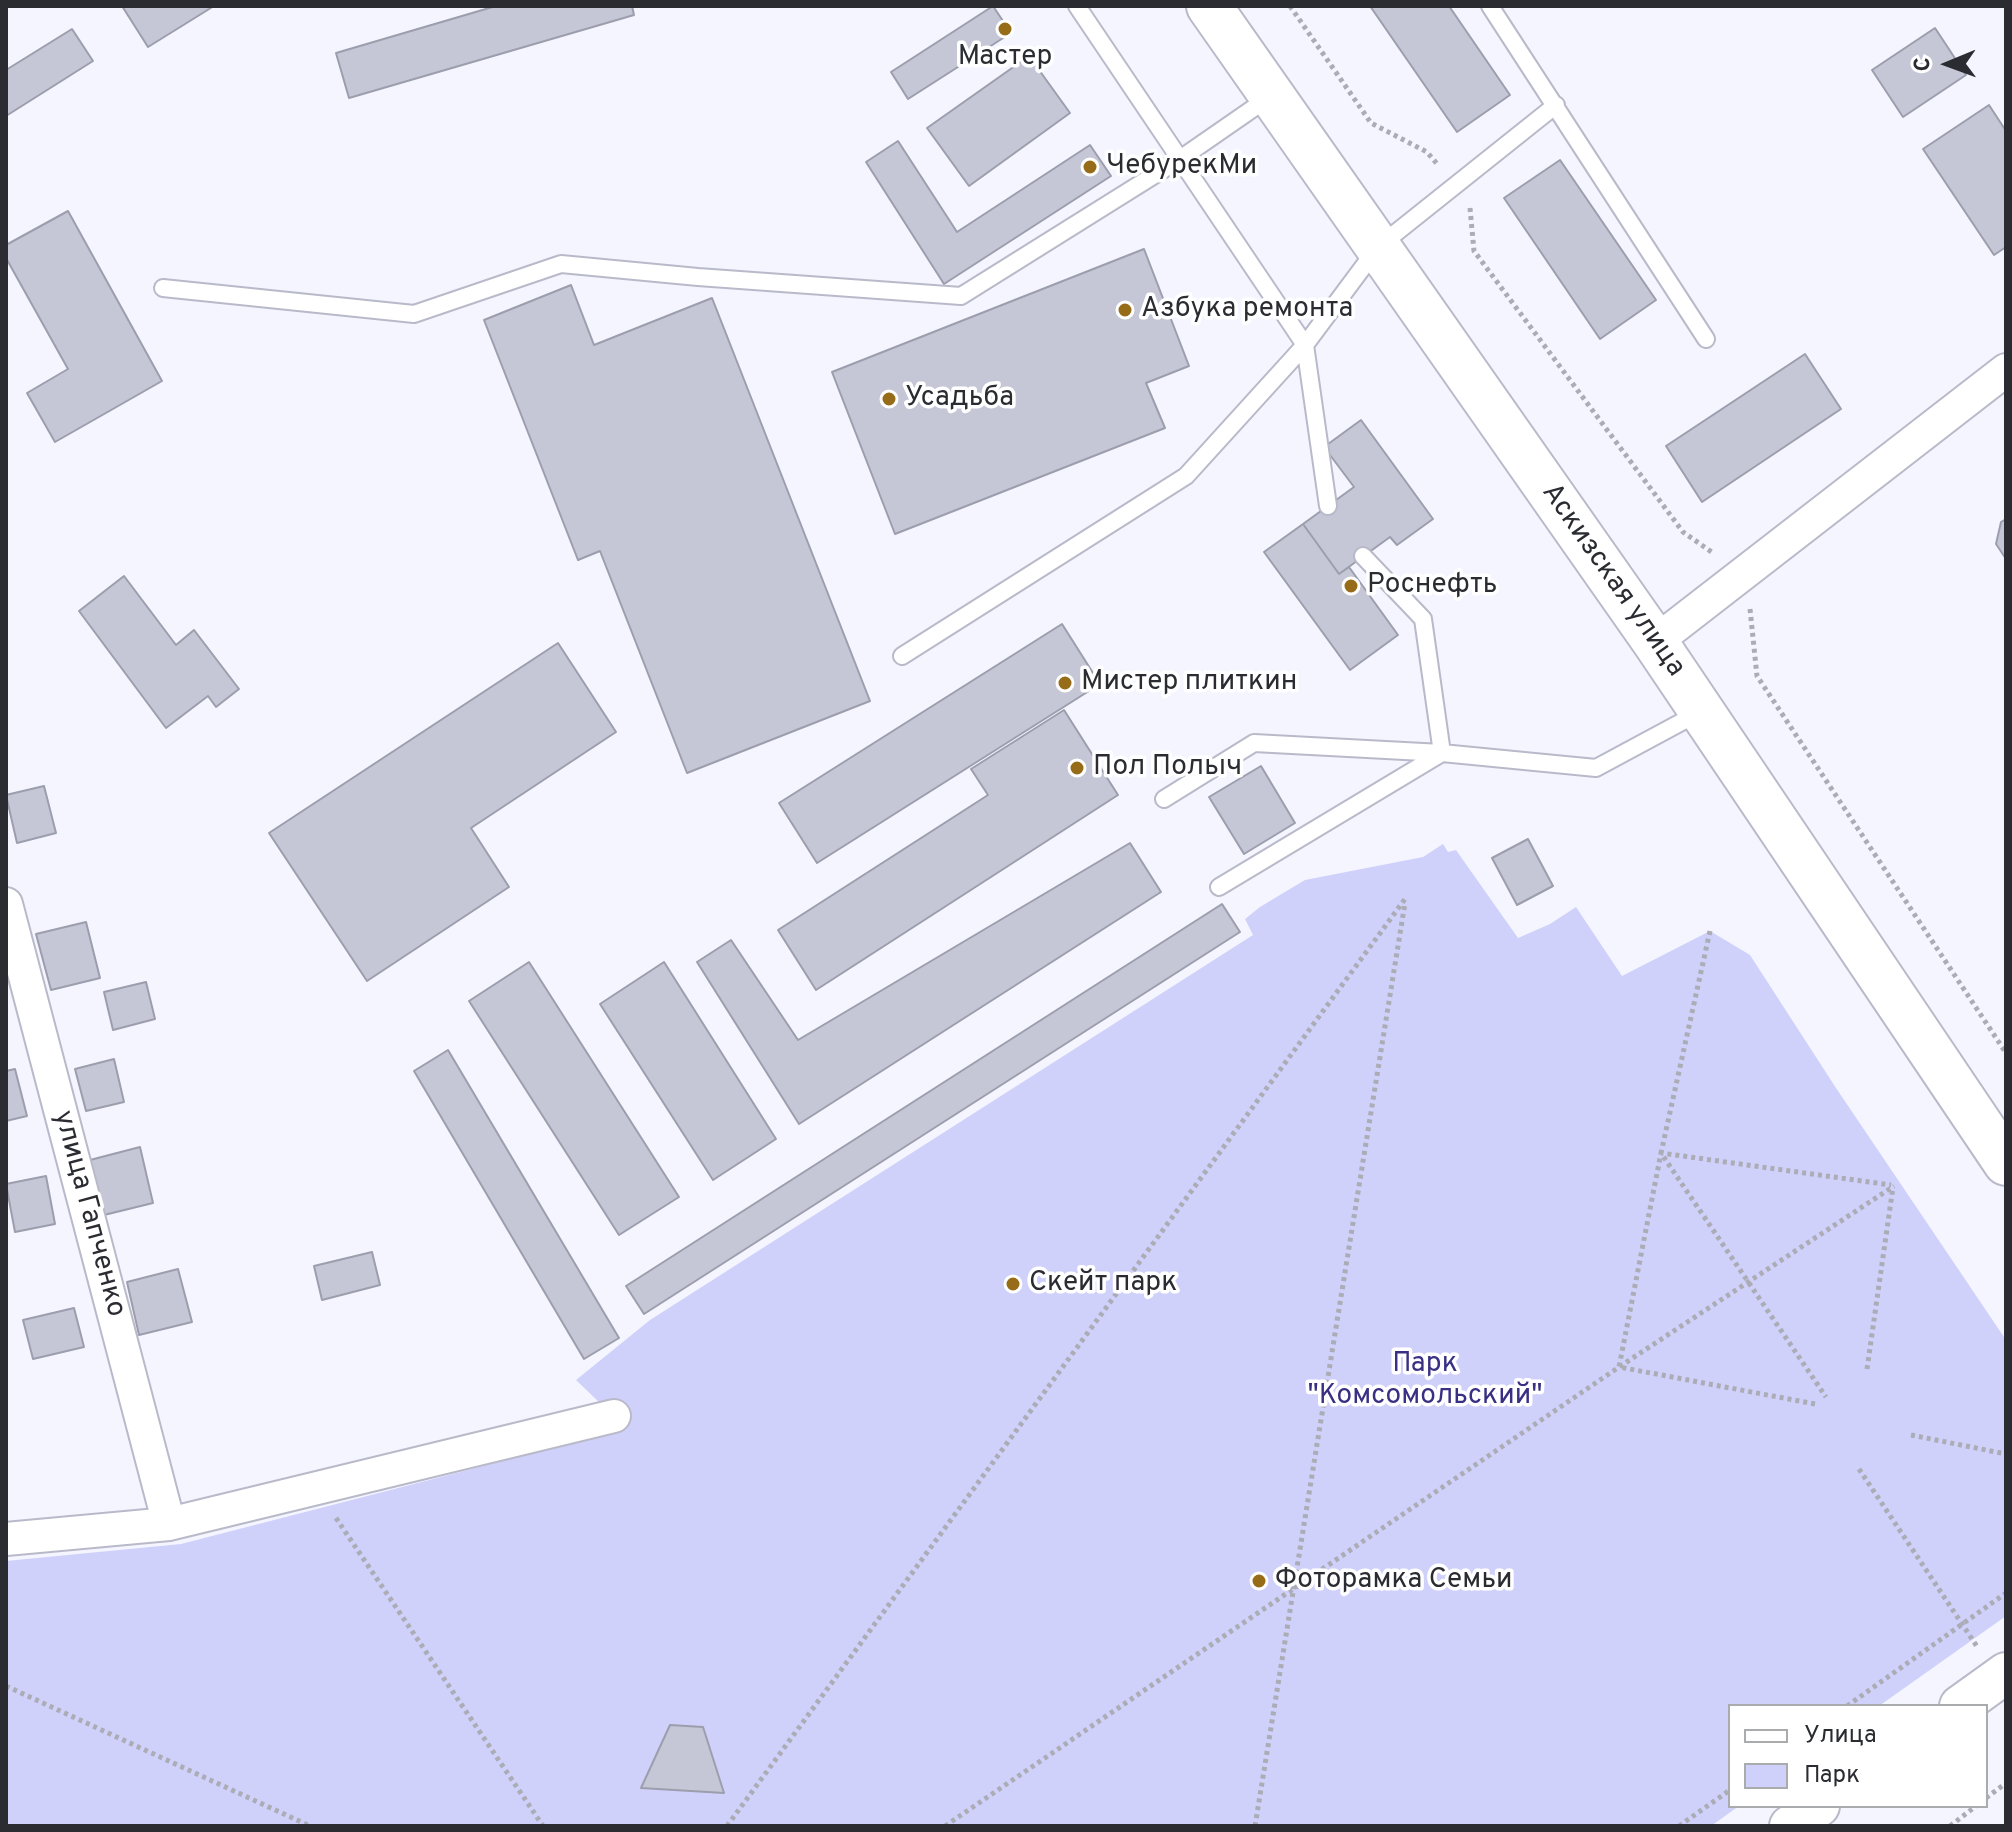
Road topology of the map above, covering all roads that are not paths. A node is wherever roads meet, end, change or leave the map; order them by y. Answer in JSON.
{"nodes":[{"id":1,"x":1077,"y":6,"type":"edge"},
{"id":2,"x":1209,"y":6,"type":"edge"},
{"id":3,"x":1490,"y":6,"type":"edge"},
{"id":4,"x":1272,"y":95,"type":"junction"},
{"id":5,"x":1556,"y":105,"type":"junction"},
{"id":6,"x":1180,"y":159,"type":"junction"},
{"id":7,"x":1378,"y":247,"type":"junction"},
{"id":8,"x":163,"y":288,"type":"dead end"},
{"id":9,"x":1706,"y":339,"type":"dead end"},
{"id":10,"x":1305,"y":345,"type":"junction"},
{"id":11,"x":2006,"y":370,"type":"edge"},
{"id":12,"x":1328,"y":506,"type":"dead end"},
{"id":13,"x":1363,"y":556,"type":"dead end"},
{"id":14,"x":1655,"y":642,"type":"junction"},
{"id":15,"x":902,"y":656,"type":"dead end"},
{"id":16,"x":1702,"y":711,"type":"junction"},
{"id":17,"x":1442,"y":753,"type":"junction"},
{"id":18,"x":1164,"y":799,"type":"dead end"},
{"id":19,"x":1219,"y":887,"type":"dead end"},
{"id":20,"x":6,"y":904,"type":"edge"},
{"id":21,"x":2006,"y":1163,"type":"edge"},
{"id":22,"x":614,"y":1416,"type":"dead end"},
{"id":23,"x":169,"y":1524,"type":"junction"},
{"id":24,"x":6,"y":1539,"type":"edge"},
{"id":25,"x":2002,"y":1676,"type":"edge"},
{"id":26,"x":1963,"y":1704,"type":"edge"},
{"id":27,"x":1816,"y":1808,"type":"edge"},
{"id":28,"x":1790,"y":1826,"type":"edge"}],
"edges":[{"from":1,"to":6,"type":"lane"},
{"from":2,"to":4,"type":"main road","name":"Аскизская улица"},
{"from":3,"to":5,"type":"lane"},
{"from":4,"to":6,"type":"lane"},
{"from":4,"to":7,"type":"main road","name":"Аскизская улица"},
{"from":5,"to":7,"type":"lane"},
{"from":5,"to":9,"type":"lane"},
{"from":6,"to":8,"type":"lane"},
{"from":6,"to":10,"type":"lane"},
{"from":7,"to":10,"type":"lane"},
{"from":7,"to":14,"type":"main road","name":"Аскизская улица"},
{"from":10,"to":12,"type":"lane"},
{"from":10,"to":15,"type":"lane"},
{"from":11,"to":14,"type":"street"},
{"from":13,"to":17,"type":"lane"},
{"from":14,"to":16,"type":"main road","name":"Аскизская улица"},
{"from":16,"to":17,"type":"lane"},
{"from":16,"to":21,"type":"main road","name":"Аскизская улица"},
{"from":17,"to":18,"type":"lane"},
{"from":17,"to":19,"type":"lane"},
{"from":20,"to":23,"type":"street","name":"улица Гапченко"},
{"from":22,"to":23,"type":"street"},
{"from":23,"to":24,"type":"street"},
{"from":25,"to":26,"type":"street"},
{"from":27,"to":28,"type":"street"}]}
